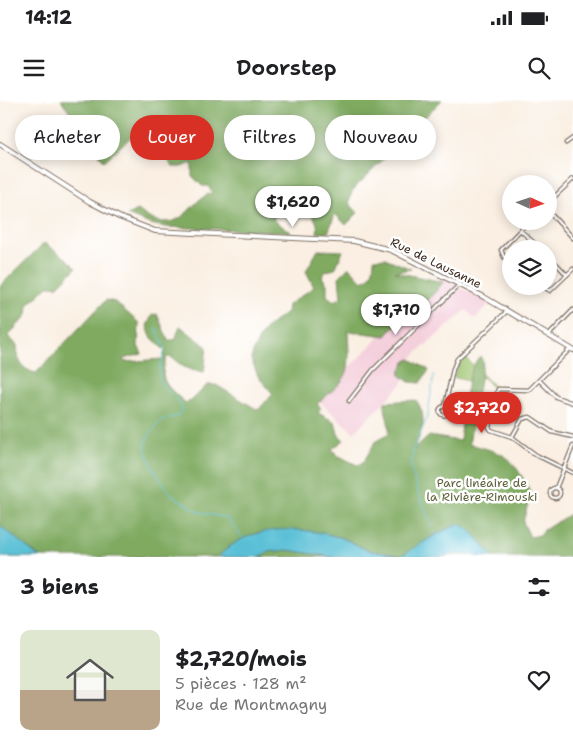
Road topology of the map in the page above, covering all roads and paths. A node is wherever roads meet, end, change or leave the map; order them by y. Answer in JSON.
{"nodes":[{"id":1,"x":573,"y":138,"type":"edge"},
{"id":2,"x":0,"y":144,"type":"edge"},
{"id":3,"x":566,"y":144,"type":"dead end"},
{"id":4,"x":573,"y":179,"type":"edge"},
{"id":5,"x":558,"y":193,"type":"edge"},
{"id":6,"x":558,"y":222,"type":"edge"},
{"id":7,"x":520,"y":230,"type":"joint"},
{"id":8,"x":573,"y":238,"type":"edge"},
{"id":9,"x":510,"y":240,"type":"edge"},
{"id":10,"x":531,"y":240,"type":"edge"},
{"id":11,"x":557,"y":264,"type":"edge"},
{"id":12,"x":573,"y":270,"type":"edge"},
{"id":13,"x":567,"y":275,"type":"junction"},
{"id":14,"x":460,"y":284,"type":"junction"},
{"id":15,"x":557,"y":284,"type":"edge"},
{"id":16,"x":573,"y":310,"type":"edge"},
{"id":17,"x":506,"y":312,"type":"junction"},
{"id":18,"x":548,"y":336,"type":"junction"},
{"id":19,"x":572,"y":350,"type":"edge"},
{"id":20,"x":540,"y":380,"type":"junction"},
{"id":21,"x":349,"y":401,"type":"dead end"},
{"id":22,"x":573,"y":403,"type":"edge"},
{"id":23,"x":445,"y":406,"type":"dead end"},
{"id":24,"x":512,"y":436,"type":"junction"},
{"id":25,"x":573,"y":437,"type":"edge"},
{"id":26,"x":573,"y":446,"type":"edge"},
{"id":27,"x":564,"y":469,"type":"junction"},
{"id":28,"x":573,"y":473,"type":"edge"},
{"id":29,"x":556,"y":488,"type":"dead end"}],
"edges":[{"from":1,"to":3,"type":"street"},
{"from":2,"to":14,"type":"street","name":"Rue de Lausanne"},
{"from":4,"to":5,"type":"street"},
{"from":6,"to":8,"type":"street"},
{"from":7,"to":9,"type":"street"},
{"from":7,"to":10,"type":"street"},
{"from":11,"to":13,"type":"street"},
{"from":12,"to":13,"type":"street"},
{"from":13,"to":15,"type":"street"},
{"from":14,"to":17,"type":"street","name":"Rue de Lausanne"},
{"from":14,"to":21,"type":"street"},
{"from":16,"to":18,"type":"street"},
{"from":17,"to":18,"type":"street","name":"Rue de Lausanne"},
{"from":17,"to":23,"type":"street"},
{"from":18,"to":19,"type":"street","name":"Rue de Lausanne"},
{"from":19,"to":20,"type":"street"},
{"from":20,"to":22,"type":"street"},
{"from":20,"to":24,"type":"street"},
{"from":24,"to":25,"type":"street"},
{"from":24,"to":27,"type":"street"},
{"from":26,"to":27,"type":"street"},
{"from":27,"to":28,"type":"street"},
{"from":27,"to":29,"type":"street"}]}
